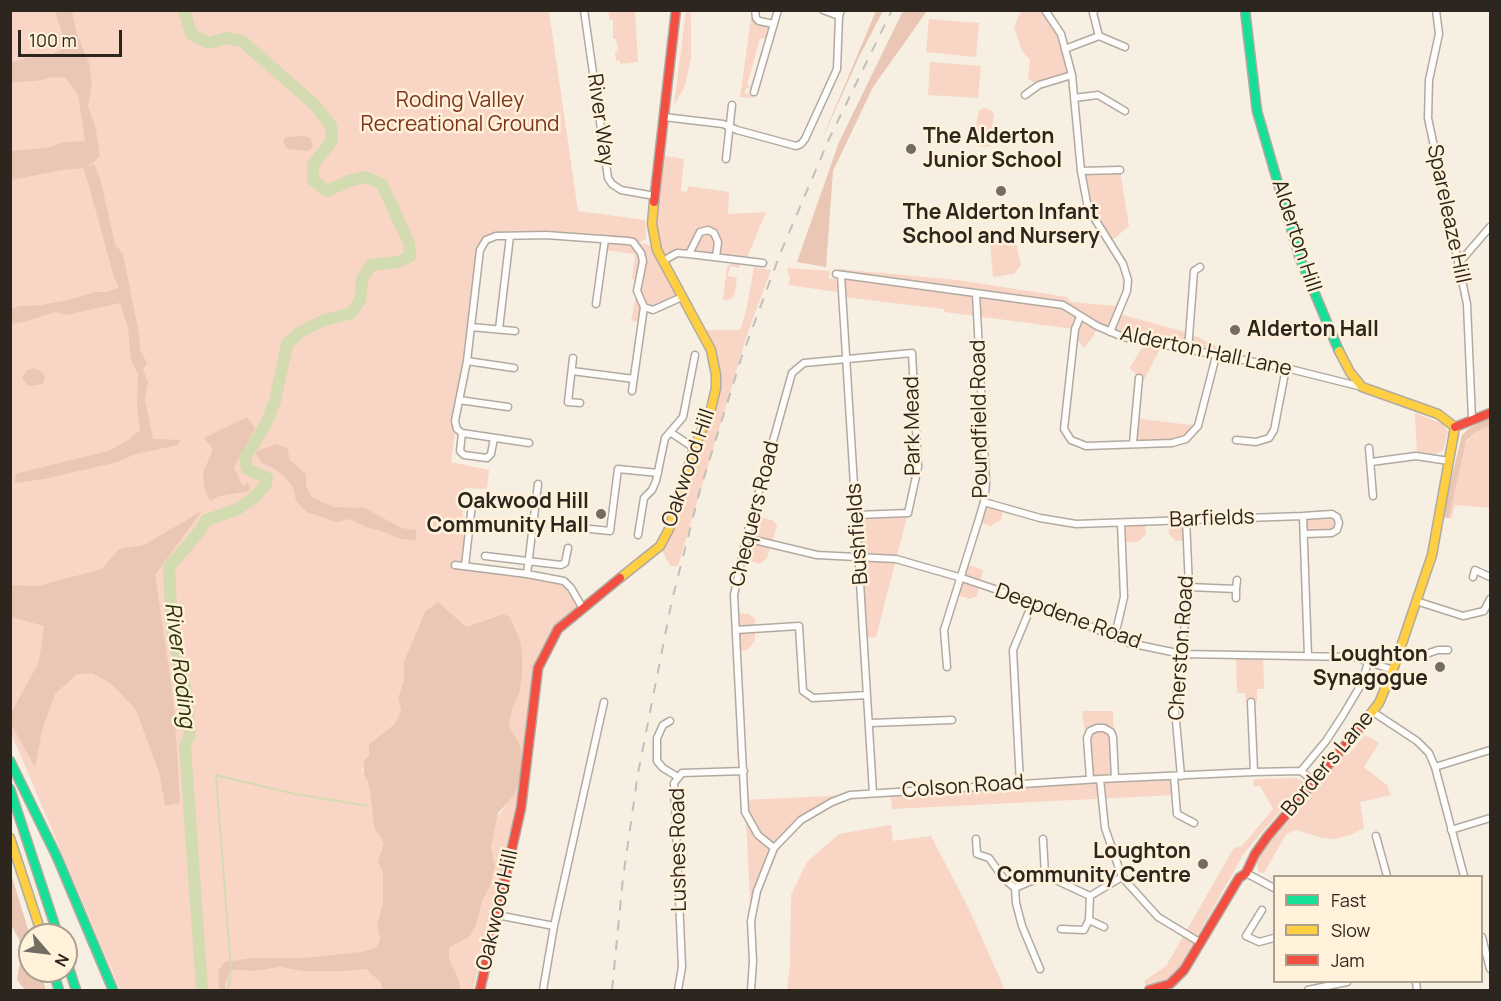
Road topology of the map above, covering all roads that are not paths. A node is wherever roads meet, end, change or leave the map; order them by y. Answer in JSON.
{"nodes":[{"id":1,"x":584,"y":10,"type":"edge"},
{"id":2,"x":676,"y":10,"type":"edge"},
{"id":3,"x":755,"y":10,"type":"edge"},
{"id":4,"x":778,"y":10,"type":"edge"},
{"id":5,"x":823,"y":10,"type":"edge"},
{"id":6,"x":1045,"y":10,"type":"edge"},
{"id":7,"x":1095,"y":10,"type":"edge"},
{"id":8,"x":1245,"y":10,"type":"edge"},
{"id":9,"x":1436,"y":10,"type":"edge"},
{"id":10,"x":840,"y":13,"type":"edge"},
{"id":11,"x":774,"y":24,"type":"junction"},
{"id":12,"x":1099,"y":36,"type":"junction"},
{"id":13,"x":1125,"y":46,"type":"dead end"},
{"id":14,"x":1065,"y":49,"type":"junction"},
{"id":15,"x":1072,"y":75,"type":"junction"},
{"id":16,"x":754,"y":92,"type":"dead end"},
{"id":17,"x":1025,"y":94,"type":"dead end"},
{"id":18,"x":1074,"y":98,"type":"junction"},
{"id":19,"x":732,"y":105,"type":"dead end"},
{"id":20,"x":1125,"y":111,"type":"dead end"},
{"id":21,"x":664,"y":117,"type":"junction"},
{"id":22,"x":729,"y":126,"type":"junction"},
{"id":23,"x":726,"y":159,"type":"dead end"},
{"id":24,"x":1120,"y":170,"type":"dead end"},
{"id":25,"x":1081,"y":171,"type":"junction"},
{"id":26,"x":655,"y":196,"type":"junction"},
{"id":27,"x":1491,"y":227,"type":"edge"},
{"id":28,"x":510,"y":236,"type":"junction"},
{"id":29,"x":605,"y":239,"type":"junction"},
{"id":30,"x":689,"y":254,"type":"junction"},
{"id":31,"x":716,"y":257,"type":"junction"},
{"id":32,"x":663,"y":261,"type":"junction"},
{"id":33,"x":763,"y":263,"type":"dead end"},
{"id":34,"x":1458,"y":264,"type":"junction"},
{"id":35,"x":1200,"y":267,"type":"dead end"},
{"id":36,"x":838,"y":274,"type":"joint"},
{"id":37,"x":976,"y":294,"type":"junction"},
{"id":38,"x":682,"y":297,"type":"junction"},
{"id":39,"x":596,"y":304,"type":"dead end"},
{"id":40,"x":644,"y":307,"type":"junction"},
{"id":41,"x":1080,"y":316,"type":"junction"},
{"id":42,"x":471,"y":327,"type":"junction"},
{"id":43,"x":499,"y":329,"type":"junction"},
{"id":44,"x":515,"y":331,"type":"dead end"},
{"id":45,"x":1110,"y":332,"type":"junction"},
{"id":46,"x":1188,"y":350,"type":"junction"},
{"id":47,"x":695,"y":355,"type":"dead end"},
{"id":48,"x":1216,"y":356,"type":"junction"},
{"id":49,"x":573,"y":358,"type":"dead end"},
{"id":50,"x":846,"y":359,"type":"junction"},
{"id":51,"x":467,"y":361,"type":"junction"},
{"id":52,"x":514,"y":368,"type":"dead end"},
{"id":53,"x":1286,"y":368,"type":"junction"},
{"id":54,"x":572,"y":371,"type":"junction"},
{"id":55,"x":1139,"y":378,"type":"dead end"},
{"id":56,"x":634,"y":379,"type":"junction"},
{"id":57,"x":1362,"y":387,"type":"junction"},
{"id":58,"x":632,"y":391,"type":"dead end"},
{"id":59,"x":459,"y":400,"type":"junction"},
{"id":60,"x":580,"y":404,"type":"dead end"},
{"id":61,"x":508,"y":407,"type":"dead end"},
{"id":62,"x":1491,"y":413,"type":"edge"},
{"id":63,"x":1472,"y":419,"type":"junction"},
{"id":64,"x":1455,"y":428,"type":"junction"},
{"id":65,"x":670,"y":432,"type":"junction"},
{"id":66,"x":462,"y":433,"type":"junction"},
{"id":67,"x":494,"y":438,"type":"junction"},
{"id":68,"x":1236,"y":440,"type":"dead end"},
{"id":69,"x":529,"y":443,"type":"dead end"},
{"id":70,"x":1133,"y":443,"type":"junction"},
{"id":71,"x":694,"y":448,"type":"junction"},
{"id":72,"x":1370,"y":448,"type":"dead end"},
{"id":73,"x":1449,"y":461,"type":"junction"},
{"id":74,"x":1371,"y":462,"type":"junction"},
{"id":75,"x":658,"y":473,"type":"junction"},
{"id":76,"x":538,"y":484,"type":"dead end"},
{"id":77,"x":1373,"y":496,"type":"dead end"},
{"id":78,"x":984,"y":502,"type":"junction"},
{"id":79,"x":473,"y":504,"type":"dead end"},
{"id":80,"x":857,"y":515,"type":"junction"},
{"id":81,"x":1303,"y":516,"type":"junction"},
{"id":82,"x":1186,"y":519,"type":"junction"},
{"id":83,"x":1121,"y":523,"type":"junction"},
{"id":84,"x":561,"y":526,"type":"dead end"},
{"id":85,"x":1304,"y":534,"type":"junction"},
{"id":86,"x":638,"y":535,"type":"dead end"},
{"id":87,"x":746,"y":538,"type":"junction"},
{"id":88,"x":568,"y":548,"type":"dead end"},
{"id":89,"x":485,"y":556,"type":"dead end"},
{"id":90,"x":859,"y":557,"type":"junction"},
{"id":91,"x":529,"y":561,"type":"junction"},
{"id":92,"x":1471,"y":563,"type":"dead end"},
{"id":93,"x":455,"y":565,"type":"dead end"},
{"id":94,"x":465,"y":566,"type":"junction"},
{"id":95,"x":527,"y":574,"type":"junction"},
{"id":96,"x":1491,"y":577,"type":"edge"},
{"id":97,"x":962,"y":578,"type":"junction"},
{"id":98,"x":1237,"y":580,"type":"dead end"},
{"id":99,"x":1189,"y":587,"type":"junction"},
{"id":100,"x":1236,"y":590,"type":"junction"},
{"id":101,"x":1236,"y":598,"type":"dead end"},
{"id":102,"x":1491,"y":599,"type":"edge"},
{"id":103,"x":1416,"y":601,"type":"junction"},
{"id":104,"x":1033,"y":602,"type":"junction"},
{"id":105,"x":582,"y":608,"type":"junction"},
{"id":106,"x":1117,"y":627,"type":"dead end"},
{"id":107,"x":736,"y":630,"type":"junction"},
{"id":108,"x":1449,"y":650,"type":"dead end"},
{"id":109,"x":1399,"y":653,"type":"junction"},
{"id":110,"x":1182,"y":654,"type":"junction"},
{"id":111,"x":1308,"y":656,"type":"junction"},
{"id":112,"x":1368,"y":662,"type":"junction"},
{"id":113,"x":947,"y":667,"type":"dead end"},
{"id":114,"x":1394,"y":670,"type":"junction"},
{"id":115,"x":867,"y":695,"type":"junction"},
{"id":116,"x":604,"y":702,"type":"dead end"},
{"id":117,"x":1251,"y":702,"type":"dead end"},
{"id":118,"x":1373,"y":712,"type":"junction"},
{"id":119,"x":952,"y":720,"type":"dead end"},
{"id":120,"x":670,"y":721,"type":"dead end"},
{"id":121,"x":870,"y":723,"type":"junction"},
{"id":122,"x":1491,"y":750,"type":"edge"},
{"id":123,"x":10,"y":760,"type":"edge"},
{"id":124,"x":1435,"y":767,"type":"junction"},
{"id":125,"x":744,"y":771,"type":"junction"},
{"id":126,"x":1301,"y":771,"type":"junction"},
{"id":127,"x":1254,"y":772,"type":"junction"},
{"id":128,"x":1177,"y":776,"type":"junction"},
{"id":129,"x":678,"y":777,"type":"junction"},
{"id":130,"x":1114,"y":778,"type":"junction"},
{"id":131,"x":1090,"y":779,"type":"junction"},
{"id":132,"x":1100,"y":779,"type":"junction"},
{"id":133,"x":1313,"y":782,"type":"junction"},
{"id":134,"x":1020,"y":783,"type":"junction"},
{"id":135,"x":10,"y":789,"type":"edge"},
{"id":136,"x":873,"y":793,"type":"junction"},
{"id":137,"x":1491,"y":818,"type":"edge"},
{"id":138,"x":1194,"y":823,"type":"dead end"},
{"id":139,"x":1451,"y":830,"type":"junction"},
{"id":140,"x":1376,"y":836,"type":"dead end"},
{"id":141,"x":10,"y":838,"type":"edge"},
{"id":142,"x":1043,"y":839,"type":"dead end"},
{"id":143,"x":976,"y":840,"type":"dead end"},
{"id":144,"x":774,"y":848,"type":"junction"},
{"id":145,"x":1246,"y":873,"type":"junction"},
{"id":146,"x":1045,"y":875,"type":"junction"},
{"id":147,"x":1387,"y":875,"type":"edge"},
{"id":148,"x":1464,"y":875,"type":"edge"},
{"id":149,"x":1122,"y":877,"type":"junction"},
{"id":150,"x":1273,"y":887,"type":"edge"},
{"id":151,"x":1016,"y":888,"type":"junction"},
{"id":152,"x":1090,"y":896,"type":"junction"},
{"id":153,"x":1262,"y":910,"type":"dead end"},
{"id":154,"x":497,"y":915,"type":"junction"},
{"id":155,"x":1089,"y":920,"type":"junction"},
{"id":156,"x":38,"y":923,"type":"edge"},
{"id":157,"x":54,"y":923,"type":"edge"},
{"id":158,"x":554,"y":926,"type":"junction"},
{"id":159,"x":1104,"y":927,"type":"dead end"},
{"id":160,"x":1061,"y":929,"type":"dead end"},
{"id":161,"x":1273,"y":939,"type":"edge"},
{"id":162,"x":1483,"y":940,"type":"edge"},
{"id":163,"x":1201,"y":943,"type":"junction"},
{"id":164,"x":1489,"y":961,"type":"edge"},
{"id":165,"x":1040,"y":969,"type":"dead end"},
{"id":166,"x":1491,"y":969,"type":"edge"},
{"id":167,"x":1318,"y":985,"type":"edge"},
{"id":168,"x":113,"y":990,"type":"edge"},
{"id":169,"x":480,"y":990,"type":"edge"},
{"id":170,"x":543,"y":990,"type":"edge"},
{"id":171,"x":678,"y":990,"type":"edge"},
{"id":172,"x":751,"y":990,"type":"edge"},
{"id":173,"x":1149,"y":990,"type":"edge"},
{"id":174,"x":1308,"y":990,"type":"edge"}],
"edges":[{"from":1,"to":26,"type":"street","name":"River Way"},
{"from":2,"to":21,"type":"main road","name":"Oakwood Hill"},
{"from":3,"to":11,"type":"street"},
{"from":4,"to":11,"type":"street"},
{"from":5,"to":10,"type":"street"},
{"from":6,"to":14,"type":"street"},
{"from":7,"to":12,"type":"street"},
{"from":8,"to":57,"type":"main road","name":"Alderton Hill"},
{"from":9,"to":34,"type":"street","name":"Spareleaze Hill"},
{"from":10,"to":22,"type":"street"},
{"from":11,"to":16,"type":"street"},
{"from":12,"to":13,"type":"street"},
{"from":12,"to":14,"type":"street"},
{"from":14,"to":15,"type":"street"},
{"from":15,"to":17,"type":"street"},
{"from":15,"to":18,"type":"street"},
{"from":18,"to":20,"type":"street"},
{"from":18,"to":25,"type":"street"},
{"from":19,"to":22,"type":"street"},
{"from":21,"to":22,"type":"street"},
{"from":21,"to":26,"type":"main road","name":"Oakwood Hill"},
{"from":22,"to":23,"type":"street"},
{"from":24,"to":25,"type":"street"},
{"from":25,"to":45,"type":"street"},
{"from":26,"to":32,"type":"main road","name":"Oakwood Hill"},
{"from":27,"to":34,"type":"street"},
{"from":28,"to":29,"type":"street"},
{"from":28,"to":42,"type":"street"},
{"from":28,"to":43,"type":"street"},
{"from":29,"to":39,"type":"street"},
{"from":29,"to":40,"type":"street"},
{"from":30,"to":31,"type":"street"},
{"from":30,"to":31,"type":"street"},
{"from":30,"to":32,"type":"street"},
{"from":31,"to":33,"type":"street"},
{"from":32,"to":38,"type":"main road","name":"Oakwood Hill"},
{"from":34,"to":63,"type":"street","name":"Spareleaze Hill"},
{"from":35,"to":46,"type":"street"},
{"from":36,"to":37,"type":"street","name":"Alderton Hall Lane"},
{"from":36,"to":50,"type":"street","name":"Bushfields"},
{"from":37,"to":41,"type":"street","name":"Alderton Hall Lane"},
{"from":37,"to":78,"type":"street","name":"Poundfield Road"},
{"from":38,"to":40,"type":"street"},
{"from":38,"to":71,"type":"main road","name":"Oakwood Hill"},
{"from":40,"to":56,"type":"street"},
{"from":41,"to":45,"type":"street","name":"Alderton Hall Lane"},
{"from":41,"to":70,"type":"street"},
{"from":42,"to":43,"type":"street"},
{"from":42,"to":51,"type":"street"},
{"from":43,"to":44,"type":"street"},
{"from":45,"to":46,"type":"street","name":"Alderton Hall Lane"},
{"from":46,"to":48,"type":"street","name":"Alderton Hall Lane"},
{"from":47,"to":65,"type":"street"},
{"from":48,"to":53,"type":"street","name":"Alderton Hall Lane"},
{"from":48,"to":70,"type":"street"},
{"from":49,"to":54,"type":"street"},
{"from":50,"to":80,"type":"street","name":"Bushfields"},
{"from":50,"to":80,"type":"street","name":"Park Mead"},
{"from":50,"to":87,"type":"street","name":"Chequers Road"},
{"from":51,"to":52,"type":"street"},
{"from":51,"to":59,"type":"street"},
{"from":53,"to":57,"type":"street","name":"Alderton Hall Lane"},
{"from":53,"to":68,"type":"street"},
{"from":54,"to":56,"type":"street"},
{"from":54,"to":60,"type":"street"},
{"from":55,"to":70,"type":"street"},
{"from":56,"to":58,"type":"street"},
{"from":57,"to":64,"type":"main road"},
{"from":59,"to":61,"type":"street"},
{"from":59,"to":66,"type":"street"},
{"from":62,"to":63,"type":"main road"},
{"from":63,"to":64,"type":"main road"},
{"from":64,"to":73,"type":"main road","name":"Border's Lane"},
{"from":65,"to":71,"type":"street"},
{"from":65,"to":75,"type":"street"},
{"from":66,"to":67,"type":"street"},
{"from":66,"to":67,"type":"street"},
{"from":67,"to":69,"type":"street"},
{"from":71,"to":105,"type":"main road","name":"Oakwood Hill"},
{"from":72,"to":74,"type":"street"},
{"from":73,"to":74,"type":"street"},
{"from":73,"to":103,"type":"main road","name":"Border's Lane"},
{"from":74,"to":77,"type":"street"},
{"from":75,"to":84,"type":"street"},
{"from":75,"to":86,"type":"street"},
{"from":76,"to":91,"type":"street"},
{"from":78,"to":83,"type":"street","name":"Barfields"},
{"from":78,"to":97,"type":"street","name":"Poundfield Road"},
{"from":79,"to":94,"type":"street"},
{"from":80,"to":90,"type":"street","name":"Bushfields"},
{"from":81,"to":82,"type":"street","name":"Barfields"},
{"from":81,"to":85,"type":"street"},
{"from":81,"to":85,"type":"street","name":"Barfields"},
{"from":82,"to":83,"type":"street","name":"Barfields"},
{"from":82,"to":99,"type":"street","name":"Cherston Road"},
{"from":83,"to":106,"type":"street"},
{"from":85,"to":111,"type":"street"},
{"from":87,"to":90,"type":"street","name":"Deepdene Road"},
{"from":87,"to":107,"type":"street","name":"Chequers Road"},
{"from":88,"to":91,"type":"street"},
{"from":89,"to":91,"type":"street"},
{"from":90,"to":97,"type":"street","name":"Deepdene Road"},
{"from":90,"to":115,"type":"street","name":"Bushfields"},
{"from":91,"to":95,"type":"street"},
{"from":92,"to":96,"type":"street"},
{"from":93,"to":94,"type":"street"},
{"from":94,"to":95,"type":"street"},
{"from":95,"to":105,"type":"street"},
{"from":97,"to":104,"type":"street","name":"Deepdene Road"},
{"from":97,"to":113,"type":"street","name":"Poundfield Road"},
{"from":98,"to":100,"type":"street"},
{"from":99,"to":100,"type":"street"},
{"from":99,"to":110,"type":"street","name":"Cherston Road"},
{"from":100,"to":101,"type":"street"},
{"from":102,"to":103,"type":"street"},
{"from":103,"to":109,"type":"main road","name":"Border's Lane"},
{"from":104,"to":110,"type":"street","name":"Deepdene Road"},
{"from":104,"to":134,"type":"street"},
{"from":105,"to":154,"type":"main road","name":"Oakwood Hill"},
{"from":107,"to":115,"type":"street"},
{"from":107,"to":125,"type":"street","name":"Chequers Road"},
{"from":108,"to":109,"type":"street"},
{"from":109,"to":114,"type":"main road","name":"Border's Lane"},
{"from":110,"to":111,"type":"street","name":"Deepdene Road"},
{"from":110,"to":128,"type":"street","name":"Cherston Road"},
{"from":111,"to":112,"type":"street","name":"Deepdene Road"},
{"from":112,"to":114,"type":"street","name":"Deepdene Road"},
{"from":112,"to":126,"type":"street","name":"Border's Lane"},
{"from":114,"to":118,"type":"main road","name":"Border's Lane"},
{"from":115,"to":121,"type":"street","name":"Bushfields"},
{"from":116,"to":158,"type":"street"},
{"from":117,"to":127,"type":"street"},
{"from":118,"to":124,"type":"street"},
{"from":118,"to":133,"type":"main road","name":"Border's Lane"},
{"from":119,"to":121,"type":"street"},
{"from":120,"to":129,"type":"street"},
{"from":121,"to":136,"type":"street","name":"Bushfields"},
{"from":122,"to":124,"type":"street"},
{"from":123,"to":168,"type":"main road"},
{"from":124,"to":139,"type":"street"},
{"from":125,"to":129,"type":"street","name":"Lushes Road"},
{"from":125,"to":144,"type":"street","name":"Chequers Road"},
{"from":126,"to":127,"type":"street","name":"Colson Road"},
{"from":126,"to":133,"type":"street"},
{"from":127,"to":128,"type":"street","name":"Colson Road"},
{"from":128,"to":130,"type":"street","name":"Colson Road"},
{"from":128,"to":138,"type":"street","name":"Cherston Road"},
{"from":129,"to":171,"type":"street","name":"Lushes Road"},
{"from":130,"to":131,"type":"street"},
{"from":130,"to":132,"type":"street","name":"Colson Road"},
{"from":131,"to":132,"type":"street","name":"Colson Road"},
{"from":131,"to":134,"type":"street","name":"Colson Road"},
{"from":132,"to":149,"type":"street"},
{"from":133,"to":145,"type":"main road","name":"Border's Lane"},
{"from":134,"to":136,"type":"street","name":"Colson Road"},
{"from":135,"to":157,"type":"main road"},
{"from":136,"to":144,"type":"street","name":"Colson Road"},
{"from":137,"to":139,"type":"street"},
{"from":139,"to":148,"type":"street"},
{"from":140,"to":147,"type":"street"},
{"from":141,"to":156,"type":"main road"},
{"from":142,"to":146,"type":"street"},
{"from":143,"to":151,"type":"street"},
{"from":144,"to":172,"type":"street","name":"Colson Road"},
{"from":145,"to":150,"type":"street"},
{"from":145,"to":163,"type":"main road","name":"Border's Lane"},
{"from":146,"to":151,"type":"street"},
{"from":146,"to":152,"type":"street"},
{"from":149,"to":152,"type":"street"},
{"from":149,"to":163,"type":"street"},
{"from":151,"to":165,"type":"street"},
{"from":152,"to":155,"type":"street"},
{"from":153,"to":161,"type":"street"},
{"from":154,"to":158,"type":"street"},
{"from":154,"to":169,"type":"main road","name":"Oakwood Hill"},
{"from":155,"to":159,"type":"street"},
{"from":155,"to":160,"type":"street"},
{"from":158,"to":170,"type":"street"},
{"from":162,"to":164,"type":"street"},
{"from":163,"to":173,"type":"main road","name":"Border's Lane"},
{"from":164,"to":166,"type":"street"},
{"from":167,"to":174,"type":"street"}]}
